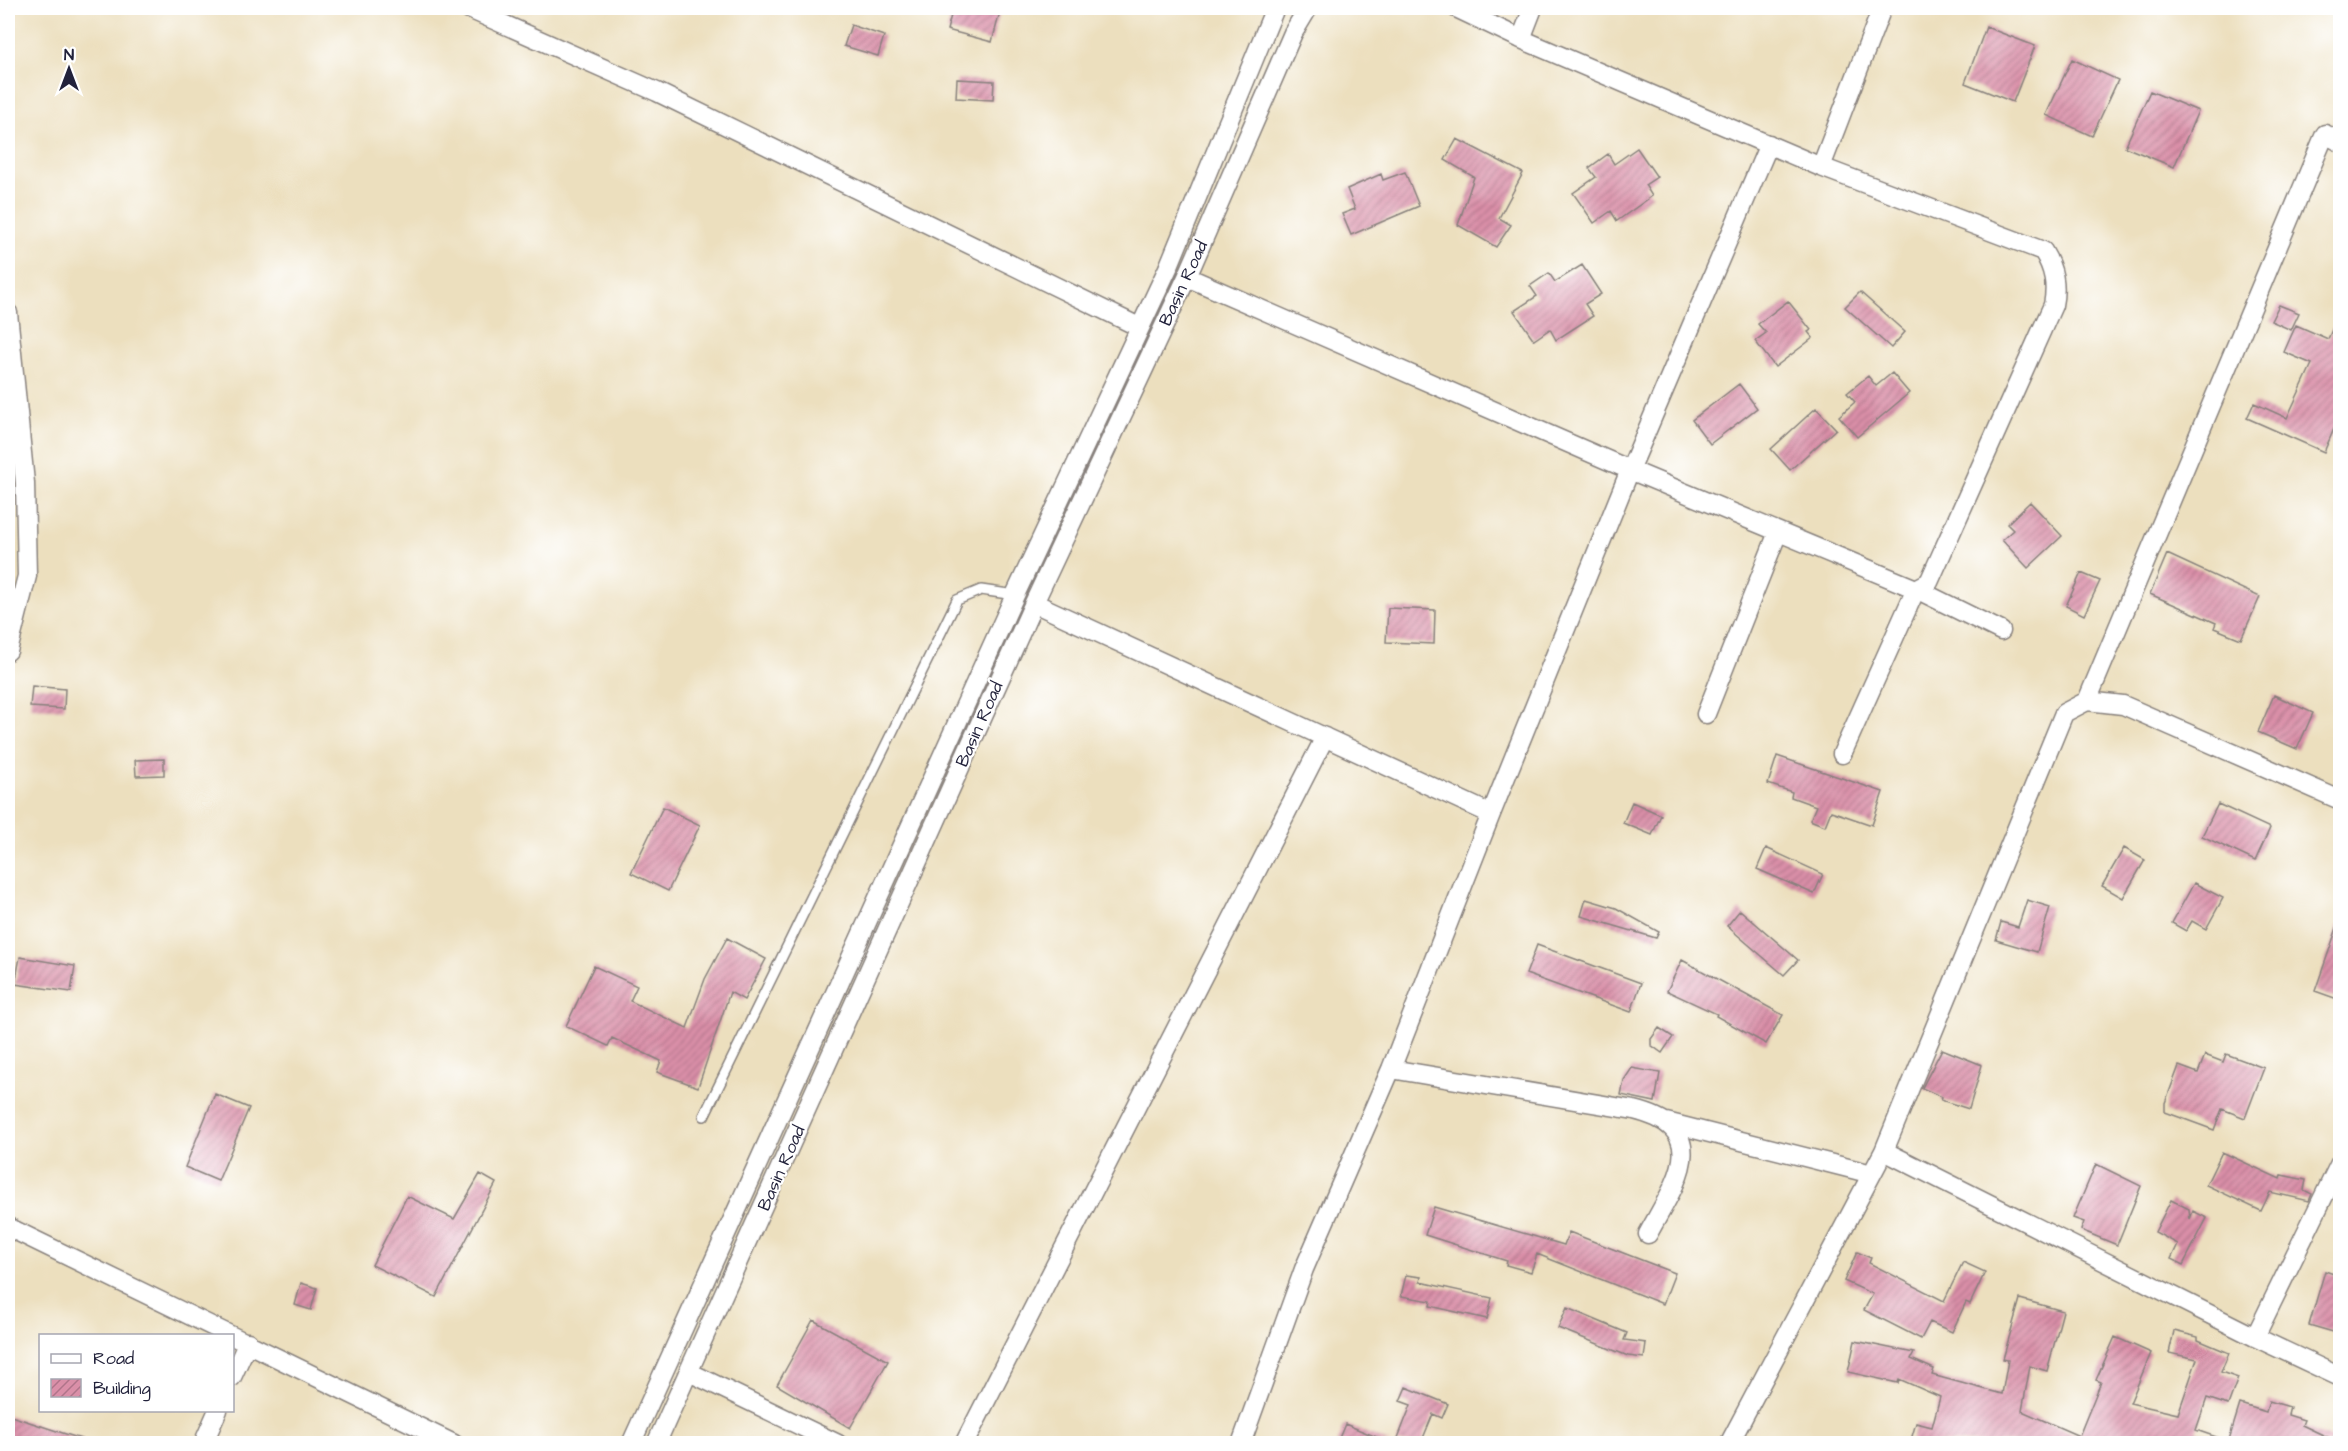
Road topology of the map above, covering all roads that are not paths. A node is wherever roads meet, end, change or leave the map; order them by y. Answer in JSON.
{"nodes":[{"id":1,"x":467,"y":8,"type":"edge"},
{"id":2,"x":1275,"y":8,"type":"edge"},
{"id":3,"x":1308,"y":8,"type":"edge"},
{"id":4,"x":1456,"y":8,"type":"edge"},
{"id":5,"x":1533,"y":8,"type":"edge"},
{"id":6,"x":1882,"y":8,"type":"edge"},
{"id":7,"x":1521,"y":39,"type":"junction"},
{"id":8,"x":2340,"y":142,"type":"edge"},
{"id":9,"x":1769,"y":144,"type":"junction"},
{"id":10,"x":1821,"y":167,"type":"junction"},
{"id":11,"x":1187,"y":277,"type":"junction"},
{"id":12,"x":8,"y":314,"type":"edge"},
{"id":13,"x":1138,"y":327,"type":"junction"},
{"id":14,"x":1630,"y":470,"type":"junction"},
{"id":15,"x":1778,"y":532,"type":"junction"},
{"id":16,"x":1916,"y":589,"type":"junction"},
{"id":17,"x":1015,"y":595,"type":"junction"},
{"id":18,"x":1034,"y":603,"type":"junction"},
{"id":19,"x":2001,"y":631,"type":"dead end"},
{"id":20,"x":8,"y":651,"type":"edge"},
{"id":21,"x":2087,"y":701,"type":"junction"},
{"id":22,"x":1706,"y":714,"type":"dead end"},
{"id":23,"x":1324,"y":737,"type":"junction"},
{"id":24,"x":1842,"y":754,"type":"dead end"},
{"id":25,"x":2340,"y":800,"type":"edge"},
{"id":26,"x":1491,"y":814,"type":"junction"},
{"id":27,"x":883,"y":884,"type":"junction"},
{"id":28,"x":904,"y":892,"type":"junction"},
{"id":29,"x":1391,"y":1069,"type":"junction"},
{"id":30,"x":704,"y":1116,"type":"dead end"},
{"id":31,"x":1666,"y":1122,"type":"junction"},
{"id":32,"x":1884,"y":1151,"type":"junction"},
{"id":33,"x":2340,"y":1163,"type":"edge"},
{"id":34,"x":1872,"y":1174,"type":"junction"},
{"id":35,"x":8,"y":1227,"type":"edge"},
{"id":36,"x":1648,"y":1234,"type":"dead end"},
{"id":37,"x":231,"y":1334,"type":"edge"},
{"id":38,"x":234,"y":1335,"type":"edge"},
{"id":39,"x":2255,"y":1337,"type":"junction"},
{"id":40,"x":248,"y":1342,"type":"junction"},
{"id":41,"x":689,"y":1372,"type":"junction"},
{"id":42,"x":234,"y":1373,"type":"edge"},
{"id":43,"x":2340,"y":1377,"type":"edge"},
{"id":44,"x":217,"y":1412,"type":"edge"},
{"id":45,"x":1732,"y":1442,"type":"edge"},
{"id":46,"x":203,"y":1443,"type":"edge"},
{"id":47,"x":454,"y":1443,"type":"edge"},
{"id":48,"x":631,"y":1443,"type":"edge"},
{"id":49,"x":656,"y":1443,"type":"edge"},
{"id":50,"x":838,"y":1443,"type":"edge"},
{"id":51,"x":964,"y":1443,"type":"edge"},
{"id":52,"x":1241,"y":1443,"type":"edge"}],
"edges":[{"from":1,"to":13,"type":"street"},
{"from":2,"to":13,"type":"street","name":"Basin Road"},
{"from":3,"to":11,"type":"street","name":"Basin Road"},
{"from":4,"to":7,"type":"street"},
{"from":5,"to":7,"type":"street"},
{"from":6,"to":10,"type":"street"},
{"from":7,"to":9,"type":"street"},
{"from":8,"to":21,"type":"street"},
{"from":9,"to":10,"type":"street"},
{"from":9,"to":14,"type":"street"},
{"from":10,"to":16,"type":"street"},
{"from":11,"to":14,"type":"street"},
{"from":11,"to":18,"type":"street","name":"Basin Road"},
{"from":12,"to":20,"type":"street"},
{"from":13,"to":17,"type":"street","name":"Basin Road"},
{"from":14,"to":15,"type":"street"},
{"from":14,"to":26,"type":"street"},
{"from":15,"to":16,"type":"street"},
{"from":15,"to":22,"type":"street"},
{"from":16,"to":19,"type":"street"},
{"from":16,"to":24,"type":"street"},
{"from":17,"to":27,"type":"street","name":"Basin Road"},
{"from":17,"to":30,"type":"lane"},
{"from":18,"to":23,"type":"street"},
{"from":18,"to":28,"type":"street","name":"Basin Road"},
{"from":21,"to":25,"type":"street"},
{"from":21,"to":32,"type":"street"},
{"from":23,"to":26,"type":"street"},
{"from":23,"to":51,"type":"street"},
{"from":26,"to":29,"type":"street"},
{"from":27,"to":28,"type":"street"},
{"from":27,"to":48,"type":"street","name":"Basin Road"},
{"from":28,"to":41,"type":"street","name":"Basin Road"},
{"from":29,"to":31,"type":"street"},
{"from":29,"to":52,"type":"street"},
{"from":31,"to":34,"type":"street"},
{"from":31,"to":36,"type":"street"},
{"from":32,"to":34,"type":"street"},
{"from":32,"to":39,"type":"street"},
{"from":33,"to":39,"type":"street"},
{"from":34,"to":45,"type":"street"},
{"from":35,"to":37,"type":"street"},
{"from":38,"to":40,"type":"street"},
{"from":39,"to":43,"type":"street"},
{"from":40,"to":42,"type":"street"},
{"from":40,"to":47,"type":"street"},
{"from":41,"to":49,"type":"street","name":"Basin Road"},
{"from":41,"to":50,"type":"street"},
{"from":44,"to":46,"type":"street"}]}
